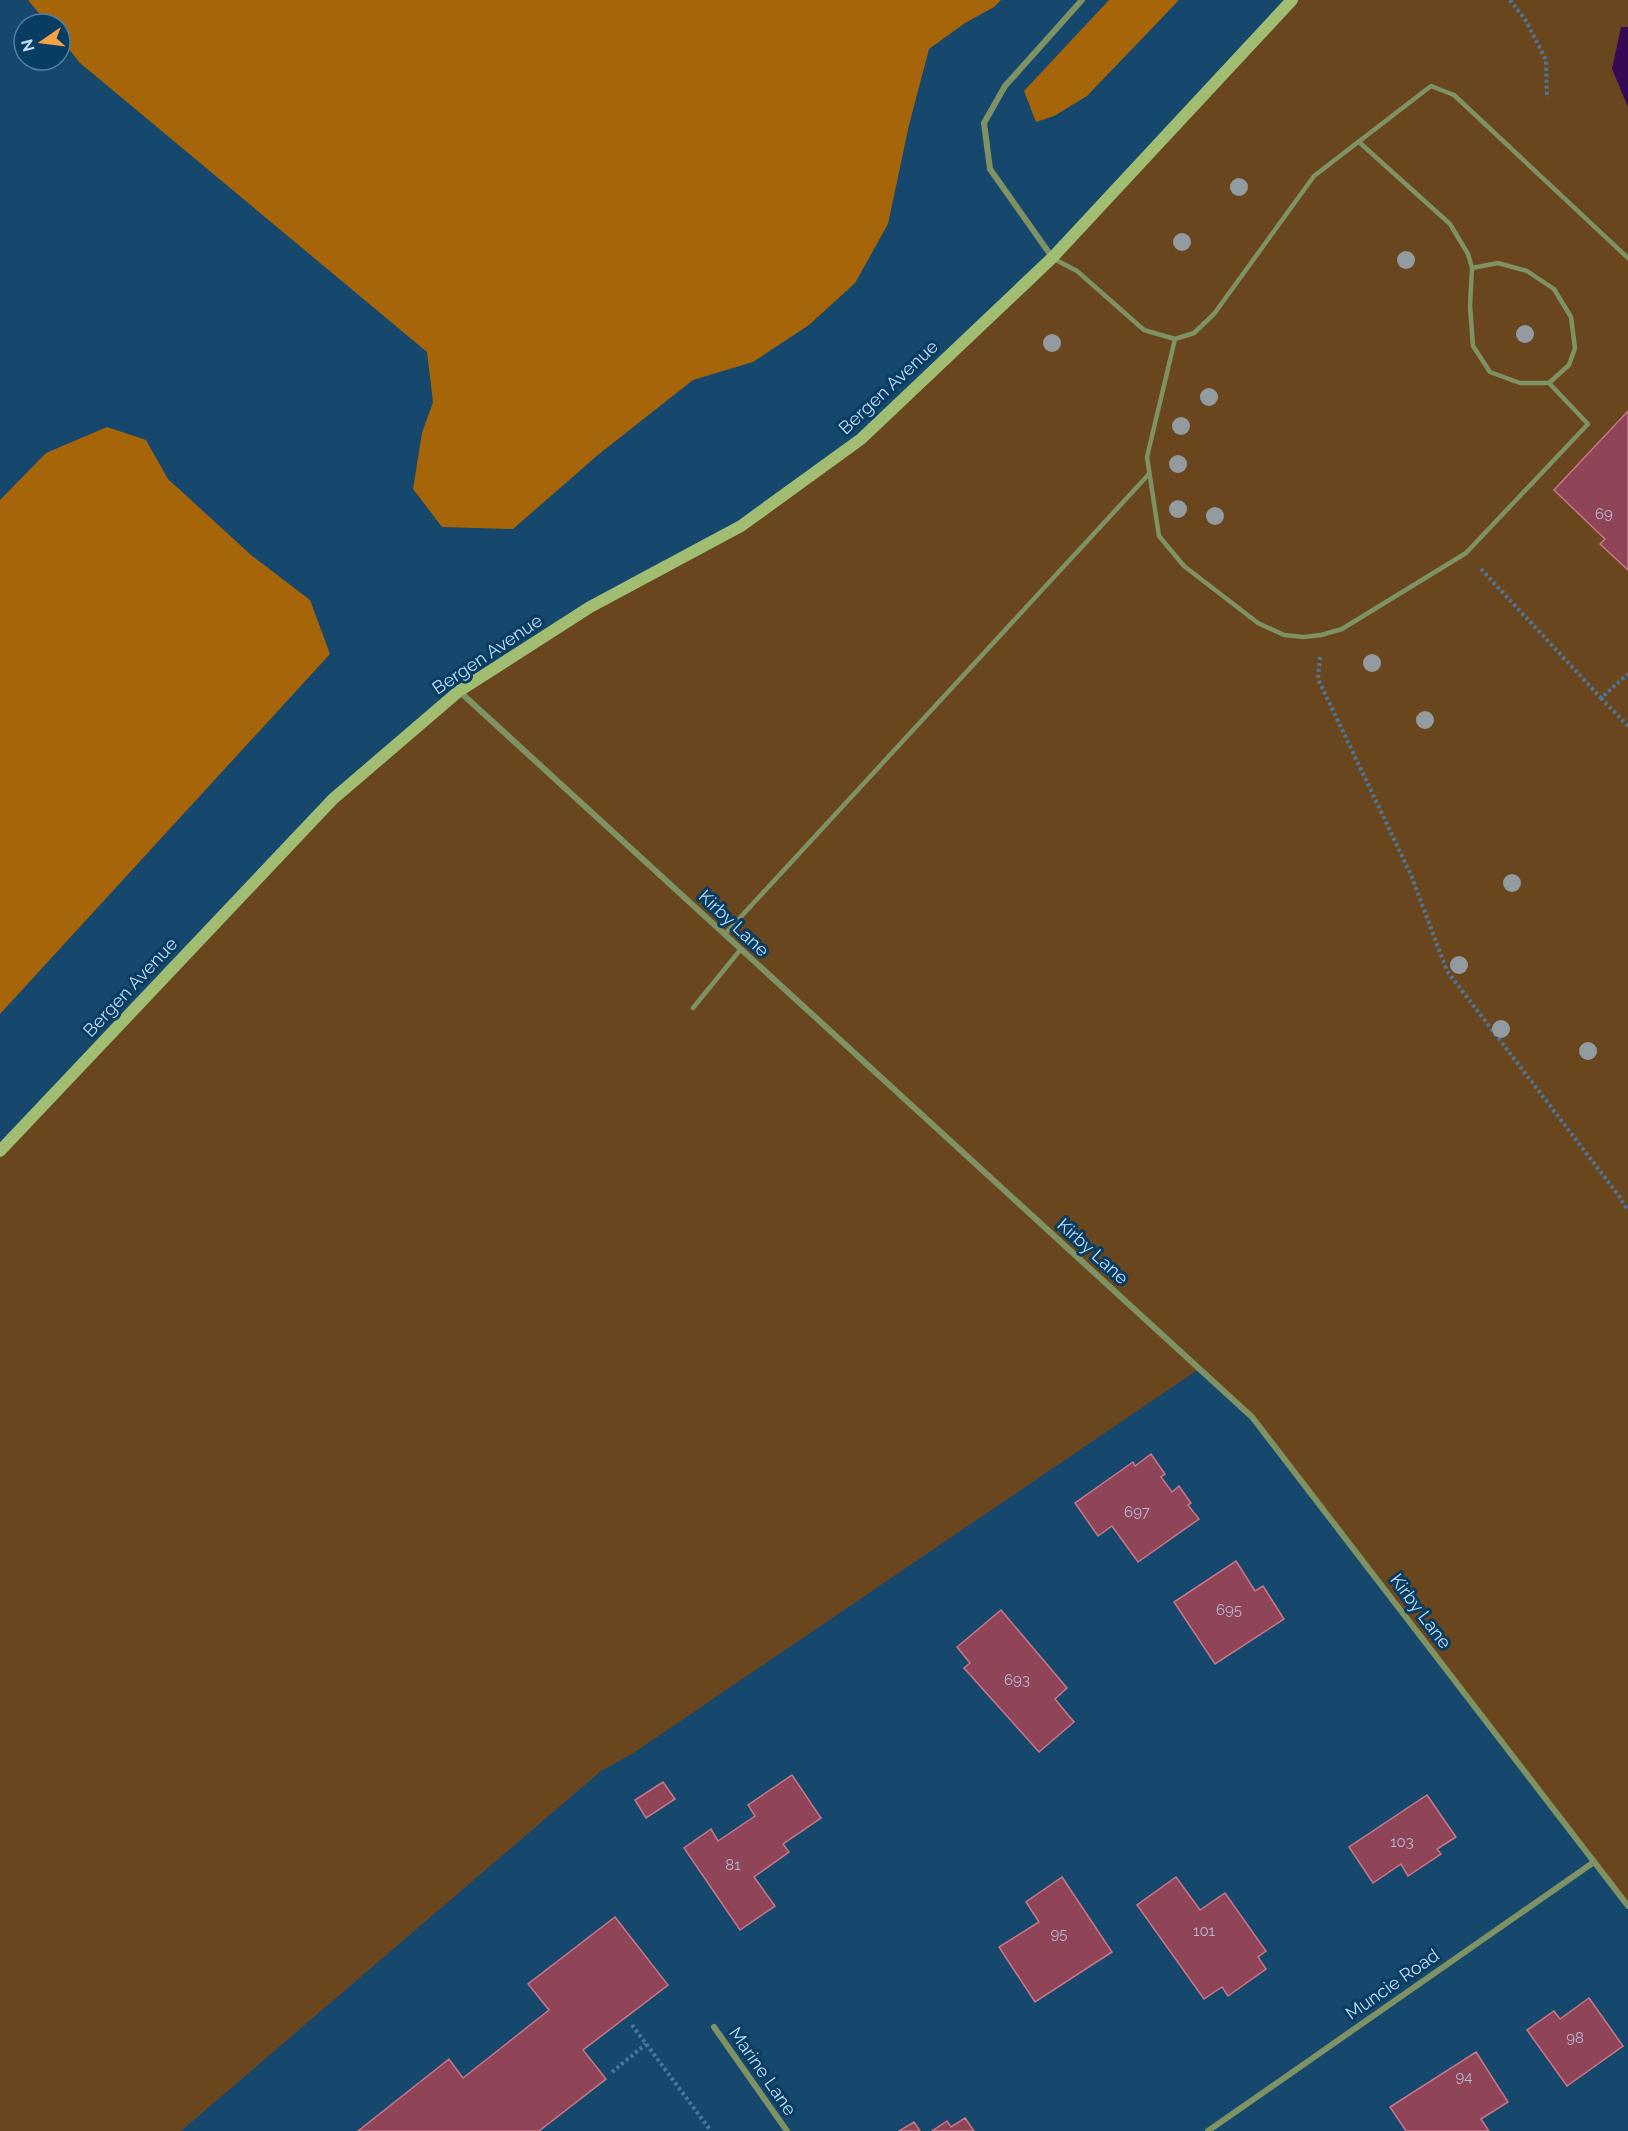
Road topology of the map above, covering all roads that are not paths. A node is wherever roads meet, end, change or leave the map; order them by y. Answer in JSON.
{"nodes":[{"id":1,"x":1082,"y":0,"type":"edge"},
{"id":2,"x":1292,"y":0,"type":"edge"},
{"id":3,"x":1359,"y":142,"type":"junction"},
{"id":4,"x":1052,"y":258,"type":"junction"},
{"id":5,"x":1628,"y":258,"type":"edge"},
{"id":6,"x":1472,"y":268,"type":"junction"},
{"id":7,"x":1175,"y":339,"type":"junction"},
{"id":8,"x":1549,"y":383,"type":"junction"},
{"id":9,"x":1149,"y":474,"type":"junction"},
{"id":10,"x":459,"y":691,"type":"junction"},
{"id":11,"x":725,"y":934,"type":"junction"},
{"id":12,"x":741,"y":949,"type":"junction"},
{"id":13,"x":693,"y":1008,"type":"dead end"},
{"id":14,"x":0,"y":1151,"type":"edge"},
{"id":15,"x":1594,"y":1862,"type":"junction"},
{"id":16,"x":1628,"y":1906,"type":"edge"},
{"id":17,"x":714,"y":2027,"type":"dead end"},
{"id":18,"x":787,"y":2131,"type":"edge"},
{"id":19,"x":1208,"y":2131,"type":"edge"}],
"edges":[{"from":1,"to":4,"type":"street"},
{"from":2,"to":4,"type":"main road","name":"Bergen Avenue"},
{"from":3,"to":5,"type":"lane"},
{"from":3,"to":6,"type":"lane"},
{"from":3,"to":7,"type":"lane"},
{"from":4,"to":7,"type":"lane"},
{"from":4,"to":10,"type":"main road","name":"Bergen Avenue"},
{"from":6,"to":8,"type":"lane"},
{"from":6,"to":8,"type":"lane"},
{"from":7,"to":9,"type":"lane"},
{"from":8,"to":9,"type":"lane"},
{"from":9,"to":11,"type":"lane"},
{"from":10,"to":11,"type":"street","name":"Kirby Lane"},
{"from":10,"to":14,"type":"main road","name":"Bergen Avenue"},
{"from":11,"to":12,"type":"street","name":"Kirby Lane"},
{"from":12,"to":13,"type":"lane"},
{"from":12,"to":15,"type":"street","name":"Kirby Lane"},
{"from":15,"to":16,"type":"street","name":"Kirby Lane"},
{"from":15,"to":19,"type":"street","name":"Muncie Road"},
{"from":17,"to":18,"type":"street","name":"Marine Lane"}]}
